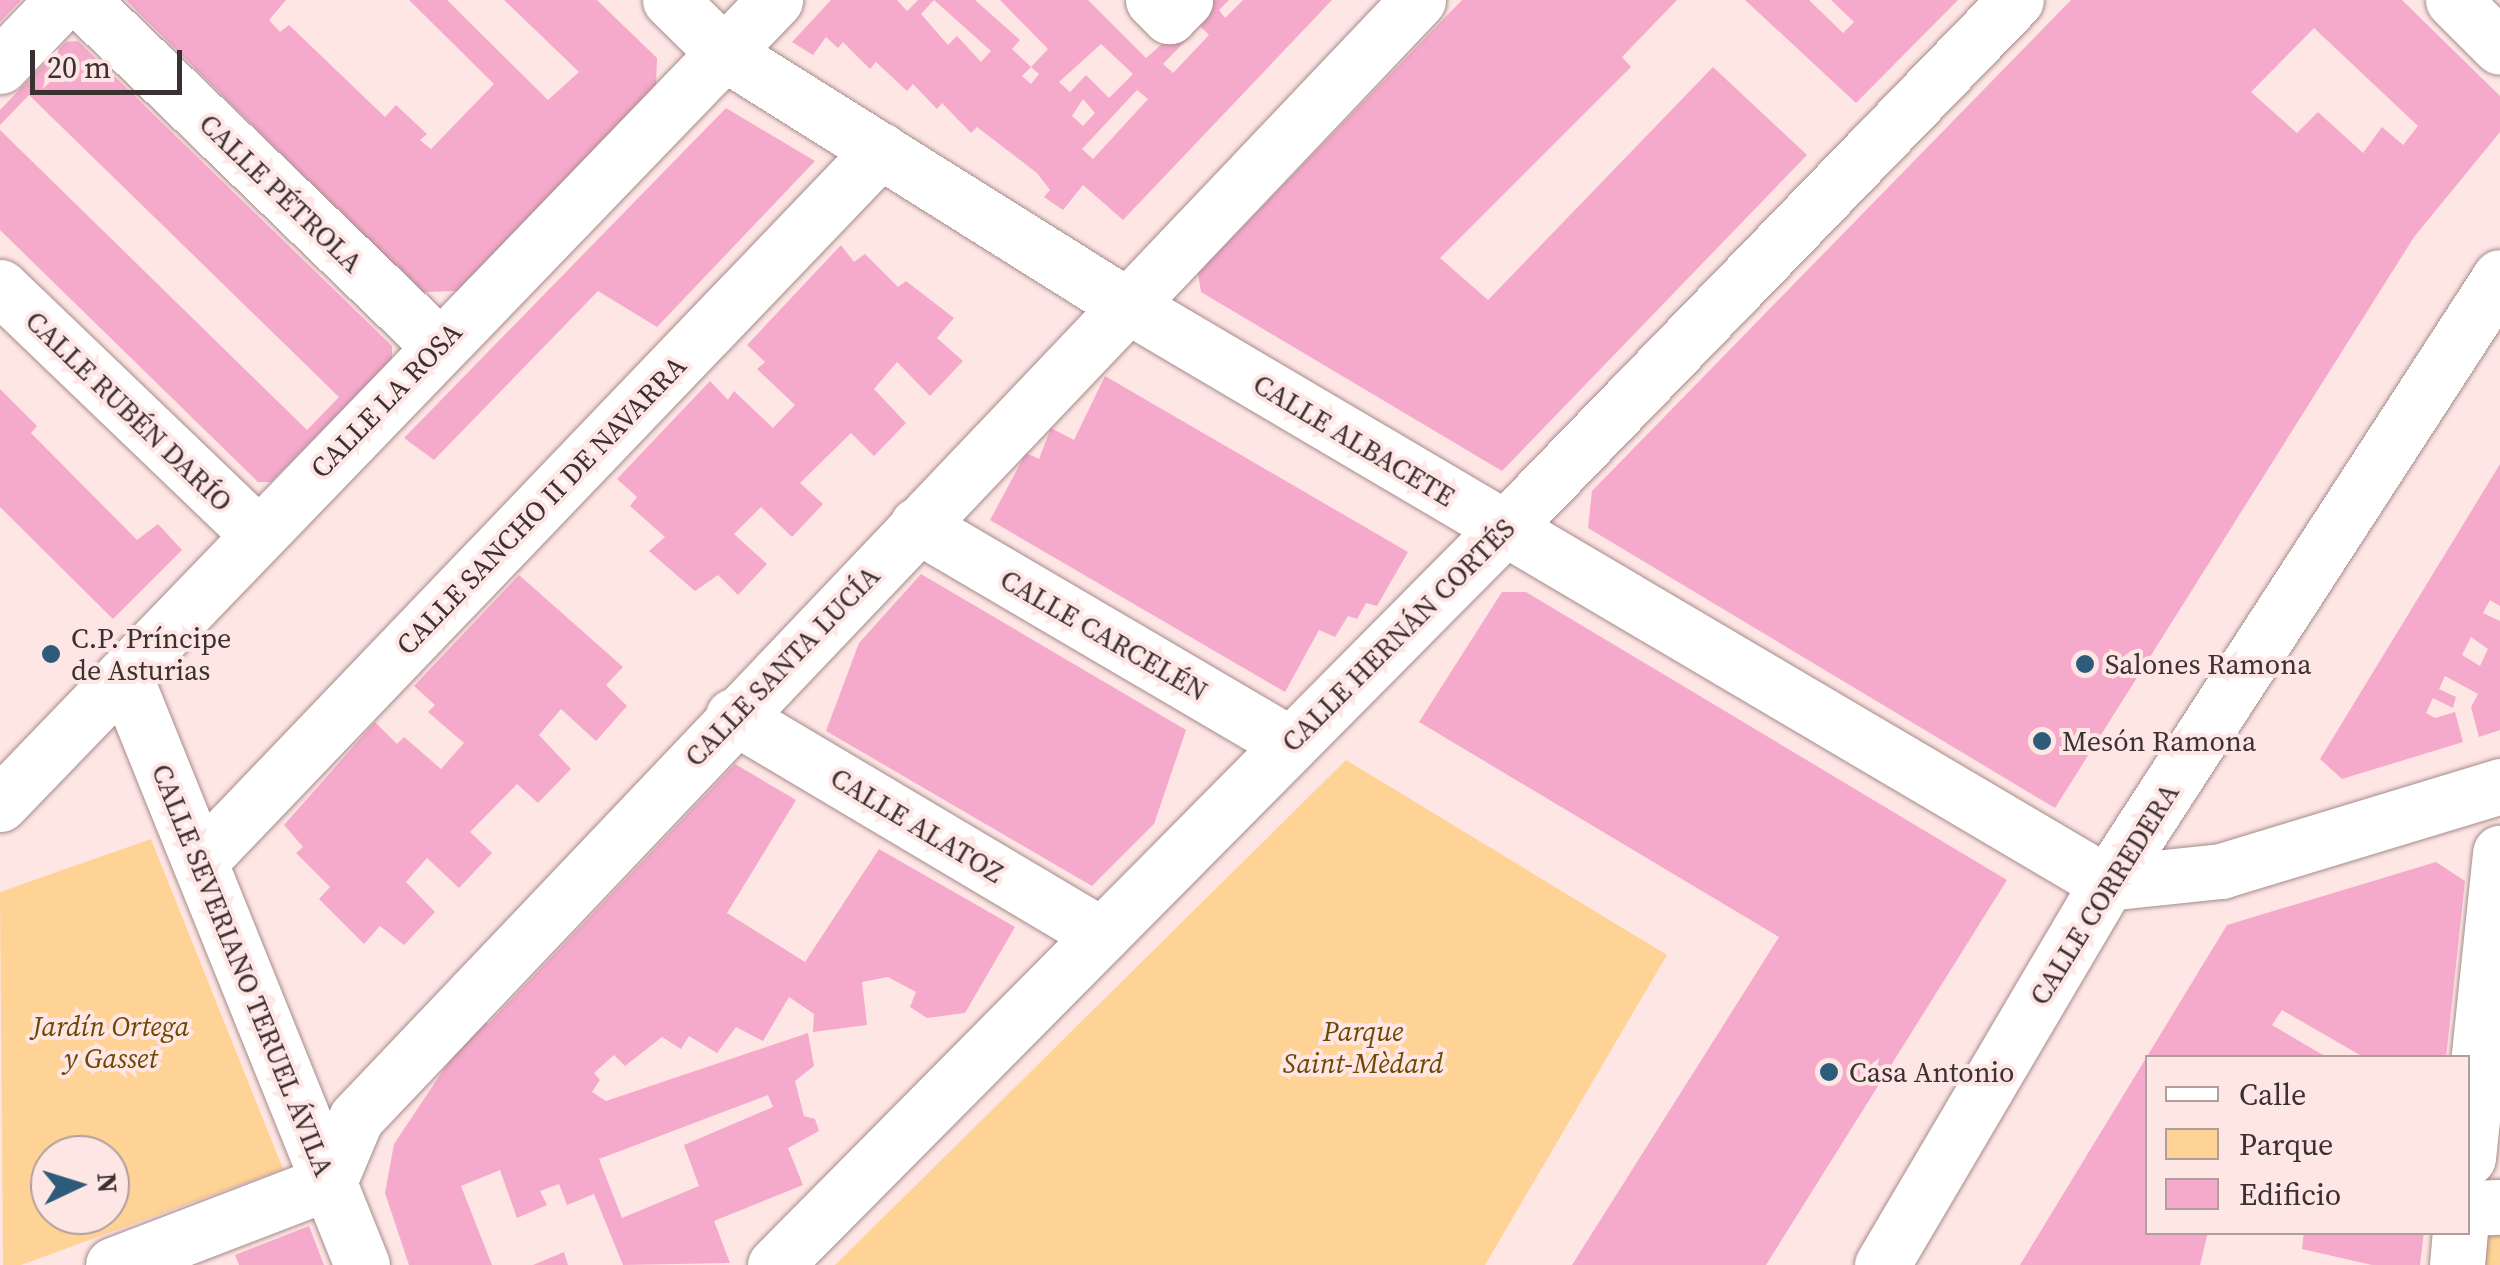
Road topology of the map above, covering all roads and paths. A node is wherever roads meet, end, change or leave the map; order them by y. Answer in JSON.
{"nodes":[{"id":1,"x":63,"y":0,"type":"edge"},
{"id":2,"x":80,"y":0,"type":"edge"},
{"id":3,"x":670,"y":0,"type":"edge"},
{"id":4,"x":775,"y":0,"type":"edge"},
{"id":5,"x":1153,"y":0,"type":"edge"},
{"id":6,"x":1185,"y":0,"type":"edge"},
{"id":7,"x":1418,"y":0,"type":"edge"},
{"id":8,"x":2016,"y":0,"type":"edge"},
{"id":9,"x":2453,"y":0,"type":"edge"},
{"id":10,"x":2500,"y":47,"type":"edge"},
{"id":11,"x":724,"y":52,"type":"junction"},
{"id":12,"x":0,"y":66,"type":"edge"},
{"id":13,"x":881,"y":150,"type":"junction"},
{"id":14,"x":2500,"y":277,"type":"edge"},
{"id":15,"x":0,"y":287,"type":"edge"},
{"id":16,"x":1127,"y":305,"type":"junction"},
{"id":17,"x":438,"y":344,"type":"junction"},
{"id":18,"x":917,"y":525,"type":"junction"},
{"id":19,"x":1504,"y":529,"type":"junction"},
{"id":20,"x":258,"y":534,"type":"junction"},
{"id":21,"x":124,"y":675,"type":"junction"},
{"id":22,"x":732,"y":716,"type":"junction"},
{"id":23,"x":1290,"y":744,"type":"junction"},
{"id":24,"x":2500,"y":786,"type":"edge"},
{"id":25,"x":0,"y":804,"type":"edge"},
{"id":26,"x":2500,"y":852,"type":"edge"},
{"id":27,"x":201,"y":860,"type":"junction"},
{"id":28,"x":2108,"y":882,"type":"junction"},
{"id":29,"x":1102,"y":935,"type":"junction"},
{"id":30,"x":2470,"y":1139,"type":"edge"},
{"id":31,"x":328,"y":1182,"type":"junction"},
{"id":32,"x":2500,"y":1207,"type":"edge"},
{"id":33,"x":2470,"y":1208,"type":"edge"},
{"id":34,"x":2460,"y":1235,"type":"edge"},
{"id":35,"x":114,"y":1265,"type":"edge"},
{"id":36,"x":362,"y":1265,"type":"edge"},
{"id":37,"x":775,"y":1265,"type":"edge"},
{"id":38,"x":1882,"y":1265,"type":"edge"},
{"id":39,"x":2457,"y":1265,"type":"edge"}],
"edges":[{"from":1,"to":12,"type":"street"},
{"from":2,"to":17,"type":"street","name":"CALLE PÉTROLA"},
{"from":3,"to":11,"type":"street","name":"CALLE ALBACETE"},
{"from":4,"to":11,"type":"street","name":"CALLE LA ROSA"},
{"from":5,"to":6,"type":"street"},
{"from":7,"to":16,"type":"street","name":"CALLE SANTA LUCÍA"},
{"from":8,"to":19,"type":"street","name":"CALLE HERNÁN CORTÉS"},
{"from":9,"to":10,"type":"street"},
{"from":11,"to":13,"type":"street","name":"CALLE ALBACETE"},
{"from":11,"to":17,"type":"street","name":"CALLE LA ROSA"},
{"from":13,"to":16,"type":"street","name":"CALLE ALBACETE"},
{"from":13,"to":27,"type":"street","name":"CALLE SANCHO II DE NAVARRA"},
{"from":14,"to":28,"type":"street","name":"CALLE CORREDERA"},
{"from":15,"to":20,"type":"street","name":"CALLE RUBÉN DARÍO"},
{"from":16,"to":18,"type":"street","name":"CALLE SANTA LUCÍA"},
{"from":16,"to":19,"type":"street","name":"CALLE ALBACETE"},
{"from":17,"to":20,"type":"street","name":"CALLE LA ROSA"},
{"from":18,"to":22,"type":"street","name":"CALLE SANTA LUCÍA"},
{"from":18,"to":23,"type":"street","name":"CALLE CARCELÉN"},
{"from":19,"to":23,"type":"street","name":"CALLE HERNÁN CORTÉS"},
{"from":19,"to":28,"type":"street","name":"CALLE ALBACETE"},
{"from":20,"to":21,"type":"street","name":"CALLE LA ROSA"},
{"from":21,"to":25,"type":"street","name":"CALLE LA ROSA"},
{"from":21,"to":27,"type":"street","name":"CALLE SEVERIANO TERUEL ÁVILA"},
{"from":22,"to":29,"type":"street","name":"CALLE ALATOZ"},
{"from":22,"to":31,"type":"street","name":"CALLE SANTA LUCÍA"},
{"from":23,"to":29,"type":"street","name":"CALLE HERNÁN CORTÉS"},
{"from":24,"to":28,"type":"street"},
{"from":26,"to":30,"type":"street"},
{"from":27,"to":31,"type":"street","name":"CALLE SEVERIANO TERUEL ÁVILA"},
{"from":28,"to":38,"type":"street","name":"CALLE CORREDERA"},
{"from":29,"to":37,"type":"street","name":"CALLE HERNÁN CORTÉS"},
{"from":31,"to":35,"type":"street"},
{"from":31,"to":36,"type":"street","name":"CALLE SEVERIANO TERUEL ÁVILA"},
{"from":32,"to":33,"type":"street"},
{"from":34,"to":39,"type":"street"}]}
